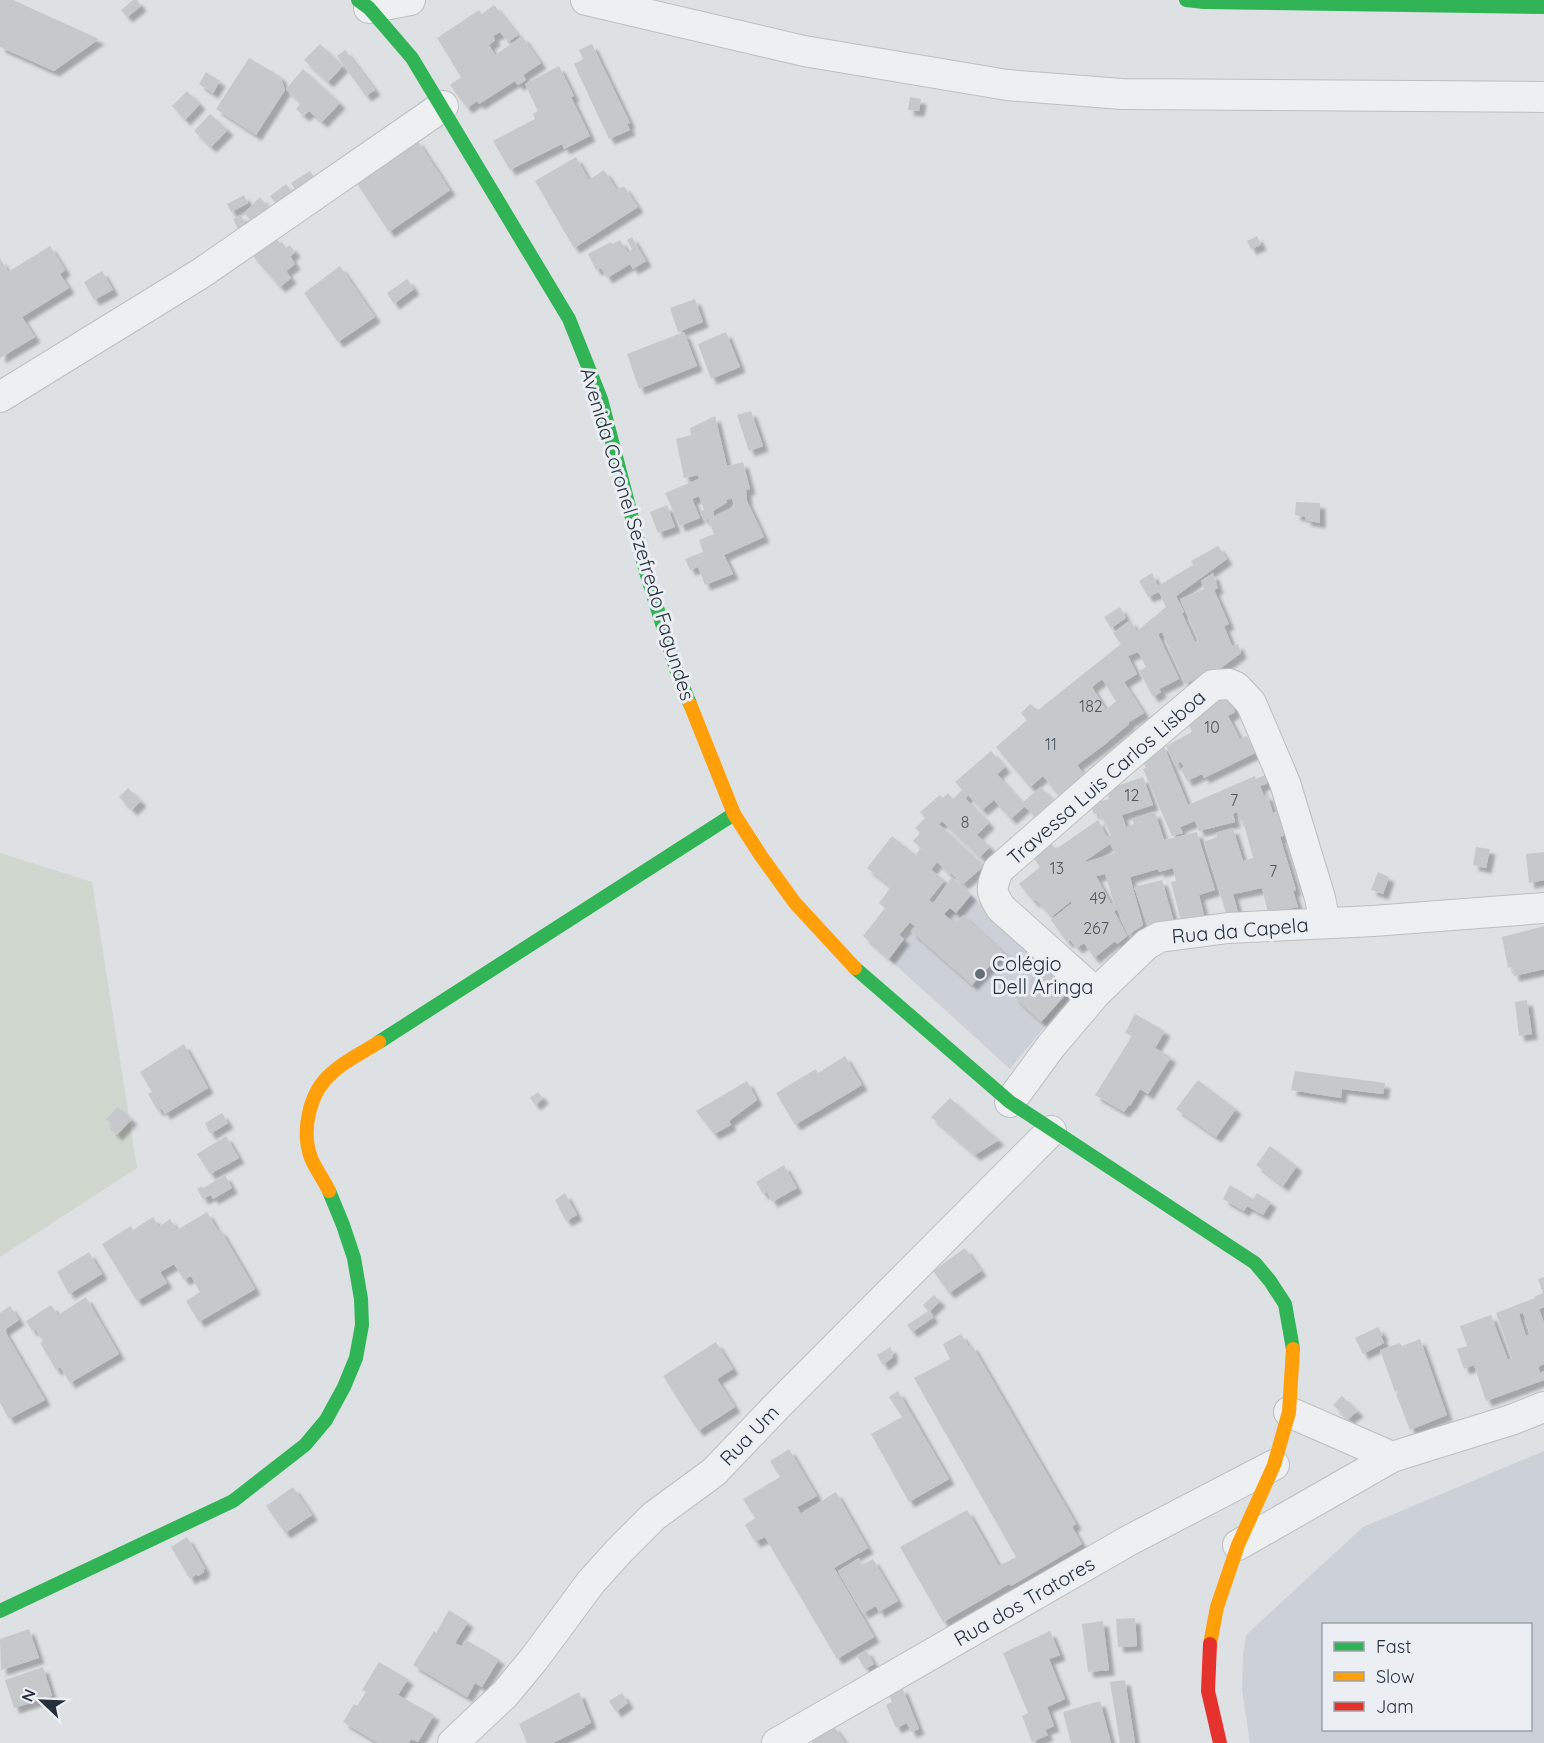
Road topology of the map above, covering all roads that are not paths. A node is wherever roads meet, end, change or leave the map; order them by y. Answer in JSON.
{"nodes":[{"id":1,"x":410,"y":0,"type":"edge"},
{"id":2,"x":586,"y":0,"type":"edge"},
{"id":3,"x":1186,"y":0,"type":"edge"},
{"id":4,"x":364,"y":4,"type":"edge"},
{"id":5,"x":1544,"y":7,"type":"edge"},
{"id":6,"x":1544,"y":98,"type":"edge"},
{"id":7,"x":443,"y":106,"type":"junction"},
{"id":8,"x":0,"y":397,"type":"edge"},
{"id":9,"x":734,"y":814,"type":"junction"},
{"id":10,"x":1544,"y":908,"type":"edge"},
{"id":11,"x":1325,"y":923,"type":"junction"},
{"id":12,"x":1096,"y":993,"type":"junction"},
{"id":13,"x":1010,"y":1102,"type":"junction"},
{"id":14,"x":1051,"y":1131,"type":"junction"},
{"id":15,"x":1544,"y":1407,"type":"edge"},
{"id":16,"x":1289,"y":1412,"type":"junction"},
{"id":17,"x":1392,"y":1457,"type":"junction"},
{"id":18,"x":1274,"y":1466,"type":"junction"},
{"id":19,"x":1238,"y":1545,"type":"junction"},
{"id":20,"x":0,"y":1611,"type":"edge"},
{"id":21,"x":453,"y":1743,"type":"edge"},
{"id":22,"x":777,"y":1743,"type":"edge"},
{"id":23,"x":1220,"y":1743,"type":"edge"}],
"edges":[{"from":1,"to":4,"type":"street"},
{"from":2,"to":6,"type":"street"},
{"from":3,"to":5,"type":"main road"},
{"from":4,"to":7,"type":"main road","name":"Avenida Coronel Sezefredo Fagundes"},
{"from":7,"to":8,"type":"street"},
{"from":7,"to":9,"type":"main road","name":"Avenida Coronel Sezefredo Fagundes"},
{"from":9,"to":13,"type":"main road","name":"Avenida Coronel Sezefredo Fagundes"},
{"from":9,"to":20,"type":"main road"},
{"from":10,"to":11,"type":"street","name":"Rua da Capela"},
{"from":11,"to":12,"type":"street","name":"Rua da Capela"},
{"from":11,"to":12,"type":"street","name":"Travessa Luis Carlos Lisboa"},
{"from":12,"to":13,"type":"street","name":"Rua da Capela"},
{"from":13,"to":14,"type":"main road","name":"Avenida Coronel Sezefredo Fagundes"},
{"from":14,"to":16,"type":"main road","name":"Avenida Coronel Sezefredo Fagundes"},
{"from":14,"to":21,"type":"street","name":"Rua Um"},
{"from":15,"to":17,"type":"street"},
{"from":16,"to":17,"type":"street"},
{"from":16,"to":18,"type":"main road","name":"Avenida Coronel Sezefredo Fagundes"},
{"from":17,"to":19,"type":"street"},
{"from":18,"to":19,"type":"main road","name":"Avenida Coronel Sezefredo Fagundes"},
{"from":18,"to":22,"type":"street","name":"Rua dos Tratores"},
{"from":19,"to":23,"type":"main road","name":"Avenida Coronel Sezefredo Fagundes"}]}
